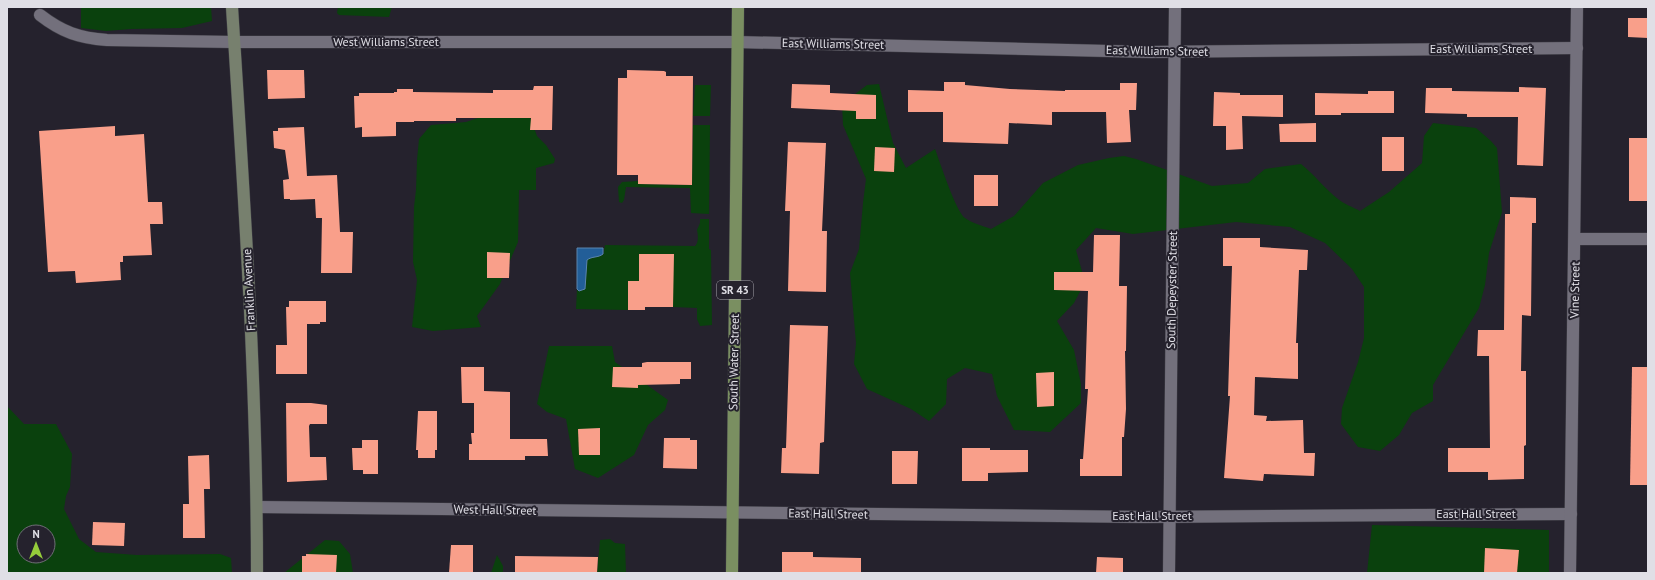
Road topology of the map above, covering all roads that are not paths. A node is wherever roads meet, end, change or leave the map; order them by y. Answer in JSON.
{"nodes":[{"id":1,"x":232,"y":7,"type":"edge"},
{"id":2,"x":738,"y":7,"type":"edge"},
{"id":3,"x":1175,"y":7,"type":"edge"},
{"id":4,"x":1577,"y":7,"type":"edge"},
{"id":5,"x":40,"y":15,"type":"dead end"},
{"id":6,"x":234,"y":42,"type":"junction"},
{"id":7,"x":737,"y":42,"type":"junction"},
{"id":8,"x":1577,"y":48,"type":"junction"},
{"id":9,"x":1175,"y":52,"type":"junction"},
{"id":10,"x":1575,"y":239,"type":"junction"},
{"id":11,"x":1648,"y":239,"type":"edge"},
{"id":12,"x":257,"y":507,"type":"junction"},
{"id":13,"x":733,"y":513,"type":"junction"},
{"id":14,"x":1571,"y":514,"type":"junction"},
{"id":15,"x":1170,"y":517,"type":"junction"},
{"id":16,"x":257,"y":573,"type":"edge"},
{"id":17,"x":732,"y":573,"type":"edge"},
{"id":18,"x":1169,"y":573,"type":"edge"},
{"id":19,"x":1570,"y":573,"type":"edge"}],
"edges":[{"from":1,"to":6,"type":"street","name":"Franklin Avenue"},
{"from":2,"to":7,"type":"main road","name":"South Water Street","number":"SR 43"},
{"from":3,"to":9,"type":"street","name":"South Depeyster Street"},
{"from":4,"to":8,"type":"street","name":"Vine Street"},
{"from":5,"to":6,"type":"street","name":"West Williams Street"},
{"from":6,"to":7,"type":"street","name":"West Williams Street"},
{"from":6,"to":12,"type":"street","name":"Franklin Avenue"},
{"from":7,"to":9,"type":"street","name":"East Williams Street"},
{"from":7,"to":13,"type":"main road","name":"South Water Street","number":"SR 43"},
{"from":8,"to":9,"type":"street","name":"East Williams Street"},
{"from":8,"to":10,"type":"street","name":"Vine Street"},
{"from":9,"to":15,"type":"street","name":"South Depeyster Street"},
{"from":10,"to":11,"type":"street"},
{"from":10,"to":14,"type":"street","name":"Vine Street"},
{"from":12,"to":13,"type":"street","name":"West Hall Street"},
{"from":12,"to":16,"type":"street","name":"Franklin Avenue"},
{"from":13,"to":15,"type":"street","name":"East Hall Street"},
{"from":13,"to":17,"type":"main road","name":"South Water Street","number":"SR 43"},
{"from":14,"to":15,"type":"street","name":"East Hall Street"},
{"from":14,"to":19,"type":"street","name":"Vine Street"},
{"from":15,"to":18,"type":"street","name":"South Depeyster Street"}]}
